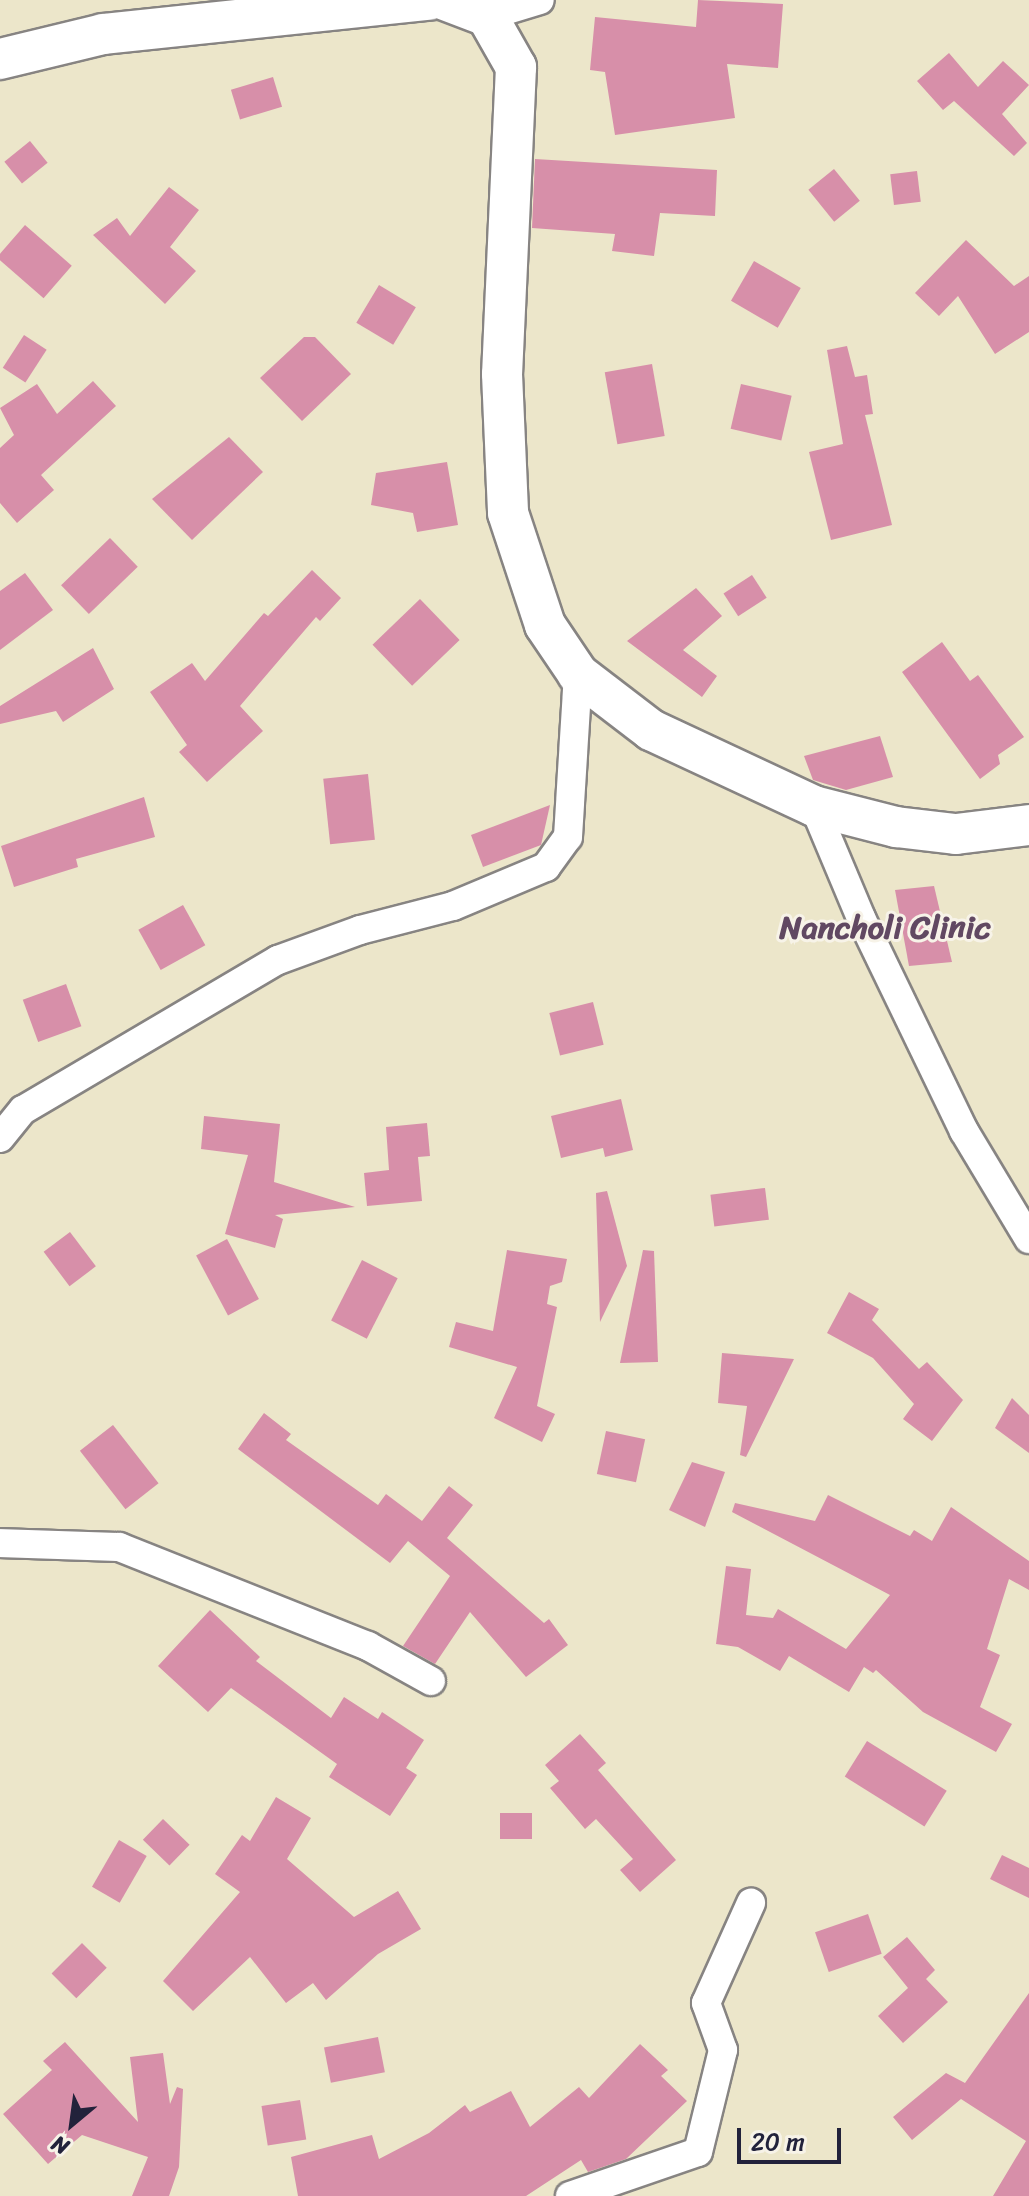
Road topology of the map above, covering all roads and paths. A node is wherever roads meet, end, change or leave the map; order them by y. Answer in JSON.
{"nodes":[{"id":1,"x":429,"y":0,"type":"edge"},
{"id":2,"x":445,"y":0,"type":"edge"},
{"id":3,"x":540,"y":0,"type":"edge"},
{"id":4,"x":487,"y":16,"type":"junction"},
{"id":5,"x":0,"y":59,"type":"edge"},
{"id":6,"x":578,"y":674,"type":"junction"},
{"id":7,"x":814,"y":806,"type":"junction"},
{"id":8,"x":1029,"y":825,"type":"edge"},
{"id":9,"x":0,"y":1138,"type":"edge"},
{"id":10,"x":1029,"y":1239,"type":"edge"},
{"id":11,"x":0,"y":1543,"type":"edge"},
{"id":12,"x":431,"y":1681,"type":"dead end"},
{"id":13,"x":751,"y":1903,"type":"dead end"},
{"id":14,"x":570,"y":2196,"type":"edge"}],
"edges":[{"from":1,"to":5,"type":"street"},
{"from":2,"to":4,"type":"street"},
{"from":3,"to":4,"type":"street"},
{"from":4,"to":6,"type":"street"},
{"from":6,"to":7,"type":"street"},
{"from":6,"to":9,"type":"street"},
{"from":7,"to":8,"type":"street"},
{"from":7,"to":10,"type":"street"},
{"from":11,"to":12,"type":"street"},
{"from":13,"to":14,"type":"street"}]}
